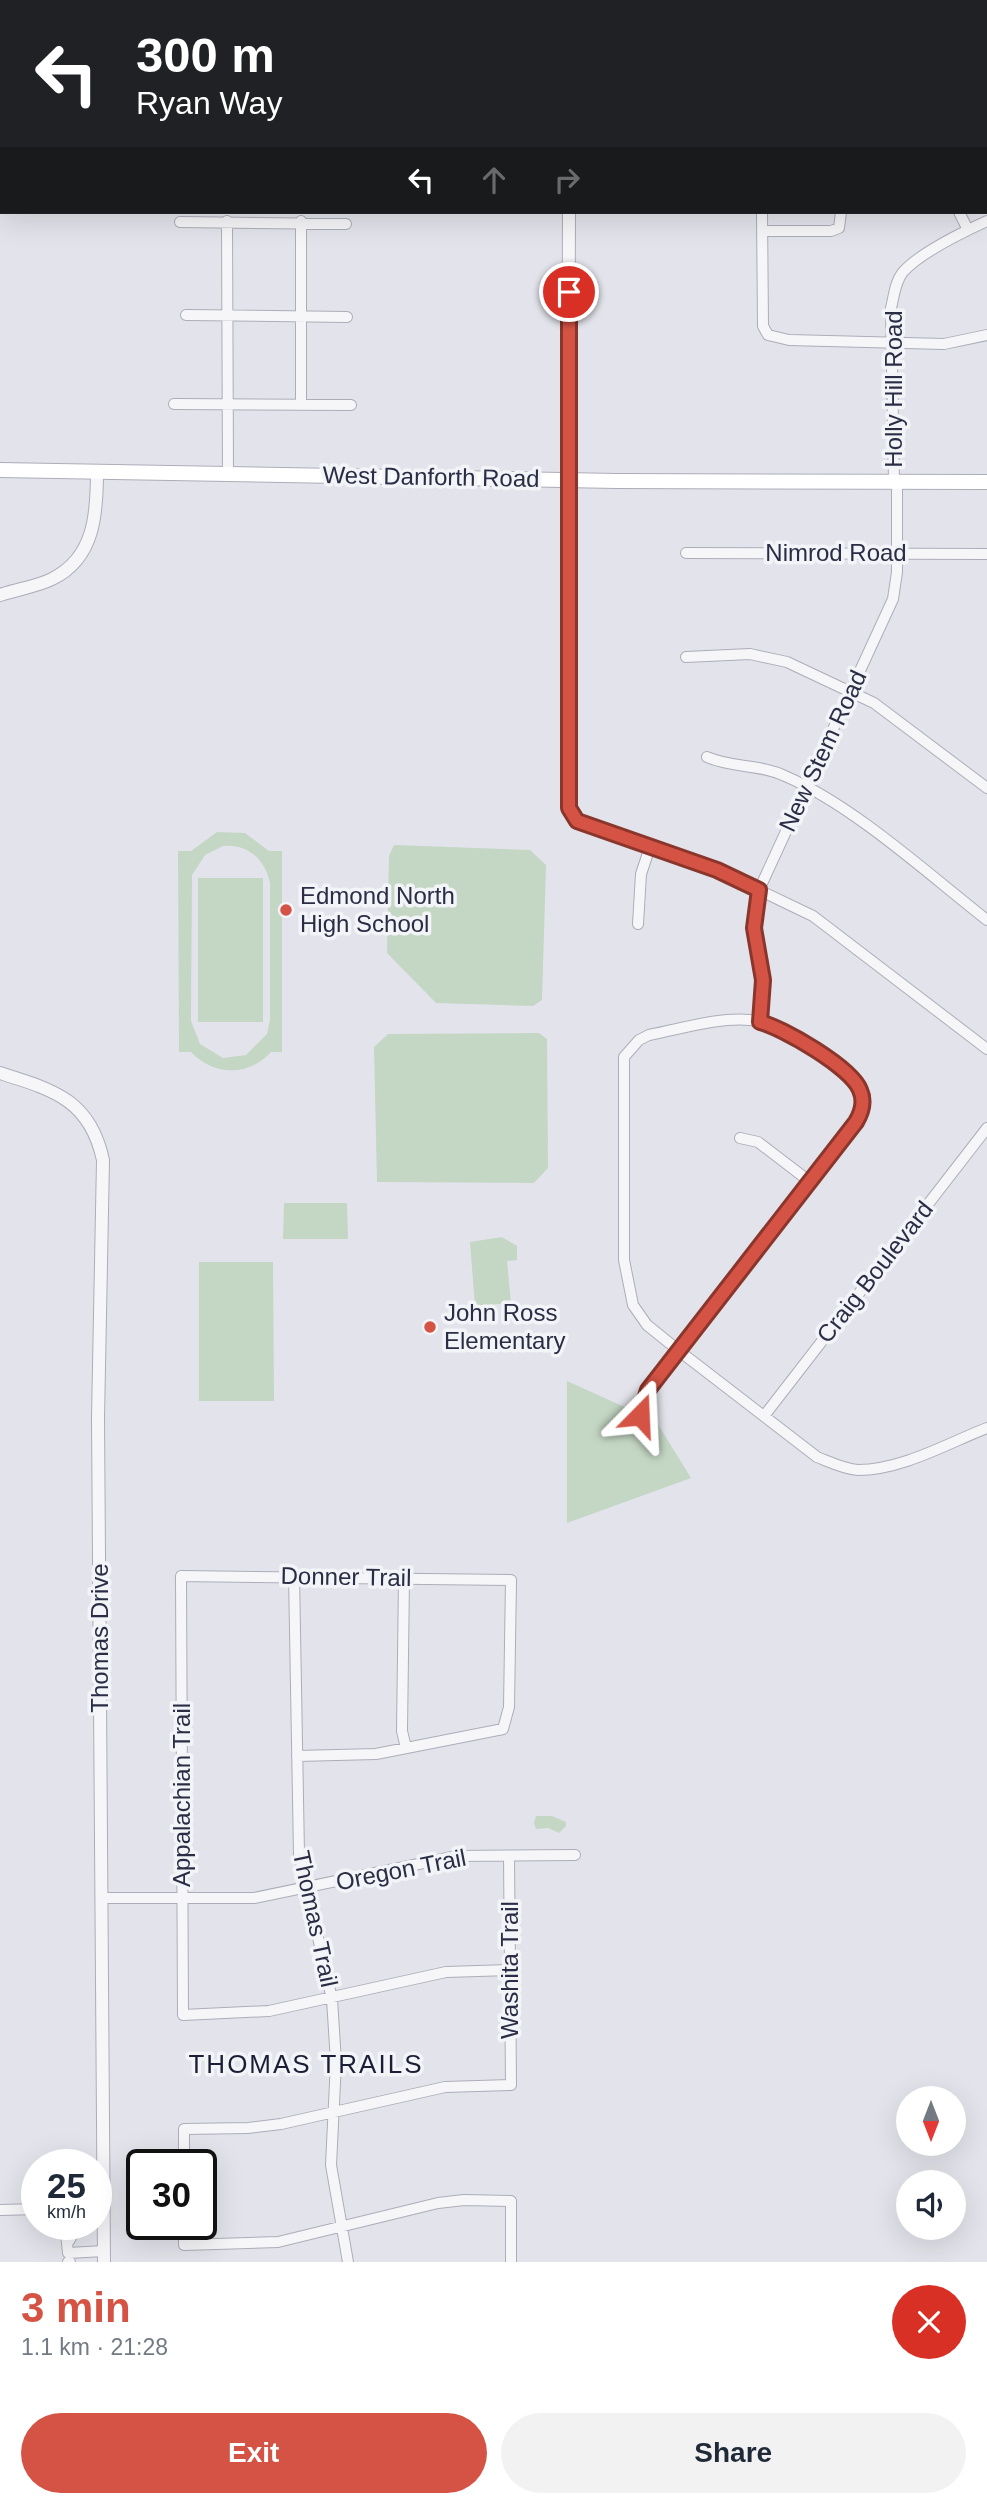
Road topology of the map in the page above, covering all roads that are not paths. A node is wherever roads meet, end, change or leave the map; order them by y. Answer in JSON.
{"nodes":[{"id":1,"x":569,"y":214,"type":"edge"},
{"id":2,"x":762,"y":214,"type":"edge"},
{"id":3,"x":841,"y":214,"type":"edge"},
{"id":4,"x":960,"y":214,"type":"edge"},
{"id":5,"x":227,"y":221,"type":"junction"},
{"id":6,"x":302,"y":221,"type":"junction"},
{"id":7,"x":987,"y":221,"type":"edge"},
{"id":8,"x":180,"y":222,"type":"dead end"},
{"id":9,"x":346,"y":224,"type":"dead end"},
{"id":10,"x":968,"y":230,"type":"junction"},
{"id":11,"x":762,"y":231,"type":"junction"},
{"id":12,"x":186,"y":315,"type":"dead end"},
{"id":13,"x":226,"y":315,"type":"junction"},
{"id":14,"x":302,"y":316,"type":"junction"},
{"id":15,"x":347,"y":317,"type":"dead end"},
{"id":16,"x":987,"y":335,"type":"edge"},
{"id":17,"x":894,"y":343,"type":"junction"},
{"id":18,"x":174,"y":404,"type":"dead end"},
{"id":19,"x":302,"y":405,"type":"junction"},
{"id":20,"x":351,"y":405,"type":"dead end"},
{"id":21,"x":227,"y":406,"type":"junction"},
{"id":22,"x":0,"y":470,"type":"edge"},
{"id":23,"x":97,"y":471,"type":"junction"},
{"id":24,"x":228,"y":473,"type":"junction"},
{"id":25,"x":568,"y":480,"type":"junction"},
{"id":26,"x":896,"y":481,"type":"junction"},
{"id":27,"x":987,"y":482,"type":"edge"},
{"id":28,"x":898,"y":552,"type":"junction"},
{"id":29,"x":685,"y":553,"type":"dead end"},
{"id":30,"x":987,"y":554,"type":"edge"},
{"id":31,"x":0,"y":596,"type":"edge"},
{"id":32,"x":686,"y":657,"type":"dead end"},
{"id":33,"x":850,"y":691,"type":"junction"},
{"id":34,"x":707,"y":757,"type":"dead end"},
{"id":35,"x":806,"y":786,"type":"junction"},
{"id":36,"x":987,"y":788,"type":"edge"},
{"id":37,"x":650,"y":847,"type":"junction"},
{"id":38,"x":759,"y":890,"type":"junction"},
{"id":39,"x":987,"y":920,"type":"edge"},
{"id":40,"x":638,"y":924,"type":"dead end"},
{"id":41,"x":760,"y":1022,"type":"junction"},
{"id":42,"x":987,"y":1049,"type":"edge"},
{"id":43,"x":0,"y":1073,"type":"edge"},
{"id":44,"x":987,"y":1128,"type":"edge"},
{"id":45,"x":740,"y":1138,"type":"dead end"},
{"id":46,"x":809,"y":1181,"type":"junction"},
{"id":47,"x":678,"y":1350,"type":"junction"},
{"id":48,"x":640,"y":1415,"type":"dead end"},
{"id":49,"x":764,"y":1416,"type":"junction"},
{"id":50,"x":987,"y":1428,"type":"edge"},
{"id":51,"x":294,"y":1575,"type":"junction"},
{"id":52,"x":181,"y":1576,"type":"joint"},
{"id":53,"x":404,"y":1579,"type":"junction"},
{"id":54,"x":406,"y":1748,"type":"junction"},
{"id":55,"x":297,"y":1756,"type":"junction"},
{"id":56,"x":575,"y":1855,"type":"dead end"},
{"id":57,"x":509,"y":1856,"type":"junction"},
{"id":58,"x":306,"y":1890,"type":"junction"},
{"id":59,"x":102,"y":1898,"type":"junction"},
{"id":60,"x":182,"y":1898,"type":"junction"},
{"id":61,"x":510,"y":1970,"type":"junction"},
{"id":62,"x":332,"y":1999,"type":"junction"},
{"id":63,"x":332,"y":2113,"type":"junction"},
{"id":64,"x":184,"y":2149,"type":"edge"},
{"id":65,"x":21,"y":2209,"type":"edge"},
{"id":66,"x":0,"y":2210,"type":"edge"},
{"id":67,"x":340,"y":2227,"type":"junction"},
{"id":68,"x":184,"y":2240,"type":"edge"},
{"id":69,"x":69,"y":2241,"type":"edge"},
{"id":70,"x":104,"y":2257,"type":"edge"},
{"id":71,"x":348,"y":2262,"type":"edge"},
{"id":72,"x":512,"y":2262,"type":"edge"}],
"edges":[{"from":1,"to":25,"type":"street"},
{"from":2,"to":11,"type":"street"},
{"from":3,"to":11,"type":"street"},
{"from":4,"to":10,"type":"street"},
{"from":5,"to":6,"type":"street"},
{"from":5,"to":8,"type":"street"},
{"from":5,"to":13,"type":"street"},
{"from":6,"to":9,"type":"street"},
{"from":6,"to":14,"type":"street"},
{"from":7,"to":10,"type":"street","name":"Holly Hill Road"},
{"from":10,"to":17,"type":"street","name":"Holly Hill Road"},
{"from":11,"to":17,"type":"street"},
{"from":12,"to":13,"type":"street"},
{"from":13,"to":14,"type":"street"},
{"from":13,"to":21,"type":"street"},
{"from":14,"to":15,"type":"street"},
{"from":14,"to":19,"type":"street"},
{"from":16,"to":17,"type":"street"},
{"from":17,"to":26,"type":"street","name":"Holly Hill Road"},
{"from":18,"to":21,"type":"street"},
{"from":19,"to":20,"type":"street"},
{"from":19,"to":21,"type":"street"},
{"from":21,"to":24,"type":"street"},
{"from":22,"to":23,"type":"main road","name":"West Danforth Road"},
{"from":23,"to":24,"type":"main road","name":"West Danforth Road"},
{"from":23,"to":31,"type":"street"},
{"from":24,"to":25,"type":"main road","name":"West Danforth Road"},
{"from":25,"to":26,"type":"main road","name":"West Danforth Road"},
{"from":25,"to":37,"type":"street"},
{"from":26,"to":27,"type":"main road","name":"West Danforth Road"},
{"from":26,"to":28,"type":"street","name":"New Stem Road"},
{"from":28,"to":29,"type":"street","name":"Nimrod Road"},
{"from":28,"to":30,"type":"street","name":"Nimrod Road"},
{"from":28,"to":33,"type":"street","name":"New Stem Road"},
{"from":32,"to":33,"type":"street"},
{"from":33,"to":35,"type":"street","name":"New Stem Road"},
{"from":33,"to":36,"type":"street"},
{"from":34,"to":35,"type":"street"},
{"from":35,"to":38,"type":"street","name":"New Stem Road"},
{"from":35,"to":39,"type":"street"},
{"from":37,"to":38,"type":"street"},
{"from":37,"to":40,"type":"street"},
{"from":38,"to":41,"type":"street","name":"New Stem Road"},
{"from":38,"to":42,"type":"street"},
{"from":41,"to":46,"type":"street"},
{"from":41,"to":47,"type":"street"},
{"from":43,"to":59,"type":"street","name":"Thomas Drive"},
{"from":44,"to":49,"type":"street","name":"Craig Boulevard"},
{"from":45,"to":46,"type":"street"},
{"from":46,"to":47,"type":"street"},
{"from":47,"to":48,"type":"street"},
{"from":47,"to":49,"type":"street"},
{"from":49,"to":50,"type":"street"},
{"from":51,"to":52,"type":"street","name":"Donner Trail"},
{"from":51,"to":53,"type":"street","name":"Donner Trail"},
{"from":51,"to":55,"type":"street","name":"Thomas Trail"},
{"from":52,"to":60,"type":"street","name":"Appalachian Trail"},
{"from":53,"to":54,"type":"street"},
{"from":53,"to":54,"type":"street","name":"Donner Trail"},
{"from":54,"to":55,"type":"street"},
{"from":55,"to":58,"type":"street","name":"Thomas Trail"},
{"from":56,"to":57,"type":"street","name":"Oregon Trail"},
{"from":57,"to":58,"type":"street","name":"Oregon Trail"},
{"from":57,"to":61,"type":"street","name":"Washita Trail"},
{"from":58,"to":60,"type":"street","name":"Oregon Trail"},
{"from":58,"to":62,"type":"street","name":"Thomas Trail"},
{"from":59,"to":60,"type":"street","name":"Oregon Trail"},
{"from":59,"to":70,"type":"street","name":"Thomas Drive"},
{"from":60,"to":62,"type":"street","name":"Appalachian Trail"},
{"from":61,"to":62,"type":"street"},
{"from":61,"to":63,"type":"street","name":"Washita Trail"},
{"from":62,"to":63,"type":"street","name":"Thomas Trail"},
{"from":63,"to":64,"type":"street"},
{"from":63,"to":67,"type":"street","name":"Thomas Trail"},
{"from":65,"to":66,"type":"street"},
{"from":67,"to":68,"type":"street"},
{"from":67,"to":71,"type":"street","name":"Thomas Trail"},
{"from":67,"to":72,"type":"street"},
{"from":69,"to":70,"type":"street"}]}
